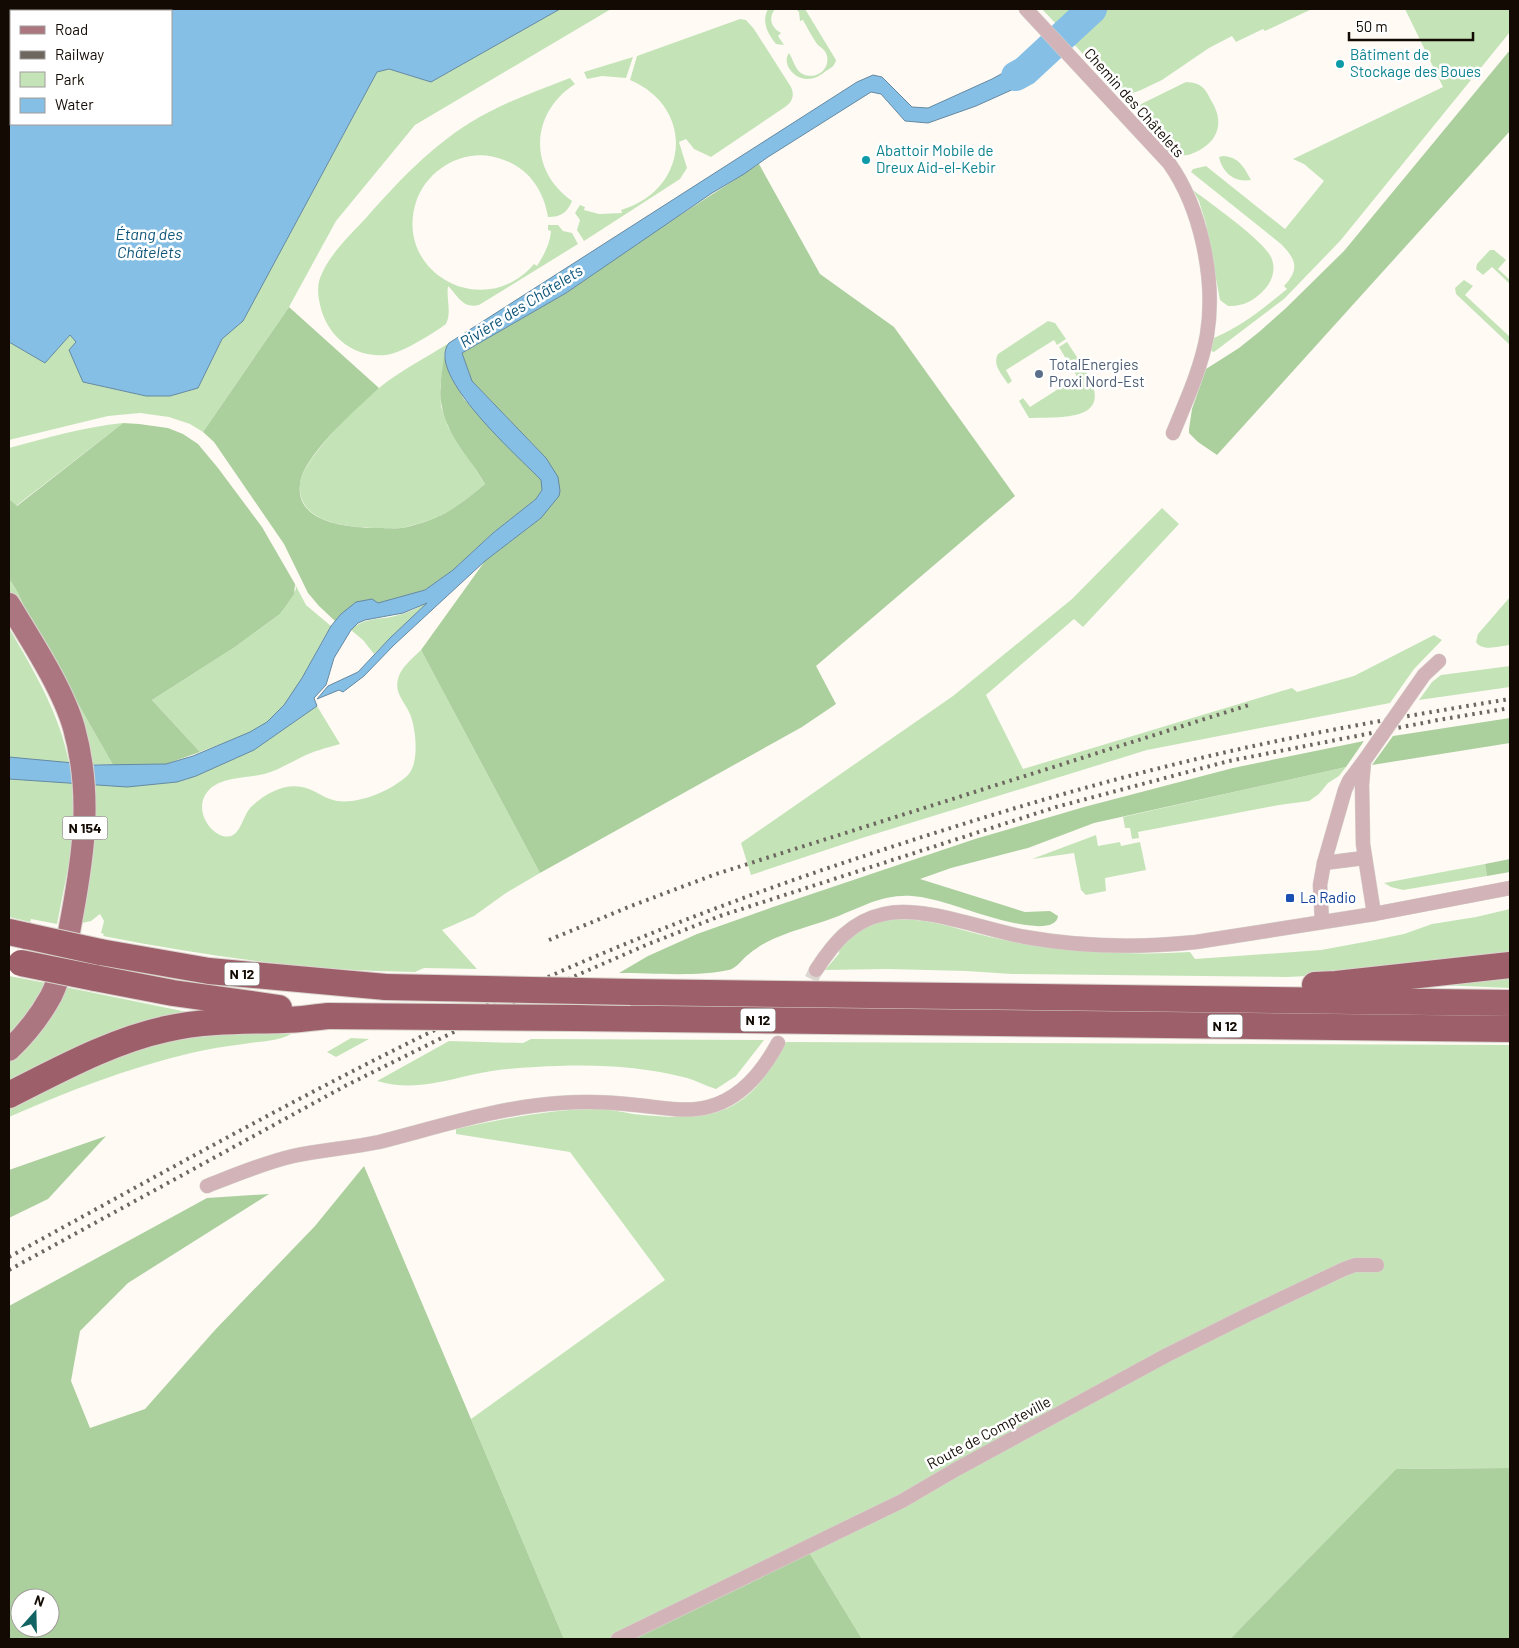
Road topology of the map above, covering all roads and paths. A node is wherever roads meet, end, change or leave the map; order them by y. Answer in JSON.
{"nodes":[{"id":1,"x":1026,"y":9,"type":"edge"},
{"id":2,"x":1174,"y":433,"type":"dead end"},
{"id":3,"x":9,"y":604,"type":"edge"},
{"id":4,"x":1439,"y":661,"type":"dead end"},
{"id":5,"x":1364,"y":761,"type":"junction"},
{"id":6,"x":1364,"y":858,"type":"junction"},
{"id":7,"x":1324,"y":863,"type":"junction"},
{"id":8,"x":1510,"y":888,"type":"edge"},
{"id":9,"x":1374,"y":914,"type":"junction"},
{"id":10,"x":1322,"y":922,"type":"junction"},
{"id":11,"x":18,"y":934,"type":"edge"},
{"id":12,"x":15,"y":962,"type":"edge"},
{"id":13,"x":1510,"y":965,"type":"edge"},
{"id":14,"x":816,"y":970,"type":"tunnel mouth"},
{"id":15,"x":1004,"y":997,"type":"junction"},
{"id":16,"x":1510,"y":1003,"type":"edge"},
{"id":17,"x":329,"y":1016,"type":"junction"},
{"id":18,"x":1510,"y":1028,"type":"edge"},
{"id":19,"x":778,"y":1043,"type":"dead end"},
{"id":20,"x":9,"y":1050,"type":"edge"},
{"id":21,"x":9,"y":1095,"type":"edge"},
{"id":22,"x":207,"y":1186,"type":"dead end"},
{"id":23,"x":1377,"y":1265,"type":"dead end"},
{"id":24,"x":618,"y":1639,"type":"edge"}],
"edges":[{"from":1,"to":2,"type":"street","name":"Chemin des Châtelets"},
{"from":3,"to":20,"type":"main road","number":"N 154"},
{"from":4,"to":5,"type":"street","bridge":true},
{"from":5,"to":6,"type":"street"},
{"from":5,"to":7,"type":"street"},
{"from":6,"to":7,"type":"street"},
{"from":6,"to":9,"type":"street"},
{"from":7,"to":10,"type":"street"},
{"from":8,"to":9,"type":"street"},
{"from":9,"to":10,"type":"street"},
{"from":10,"to":14,"type":"street"},
{"from":11,"to":15,"type":"highway","number":"N 12","bridge":true},
{"from":12,"to":17,"type":"highway","number":"N 12","bridge":true},
{"from":13,"to":15,"type":"highway"},
{"from":15,"to":16,"type":"highway","number":"N 12"},
{"from":17,"to":18,"type":"highway","number":"N 12","bridge":true},
{"from":17,"to":21,"type":"highway"},
{"from":19,"to":22,"type":"street"},
{"from":23,"to":24,"type":"street","name":"Route de Compteville"}]}
